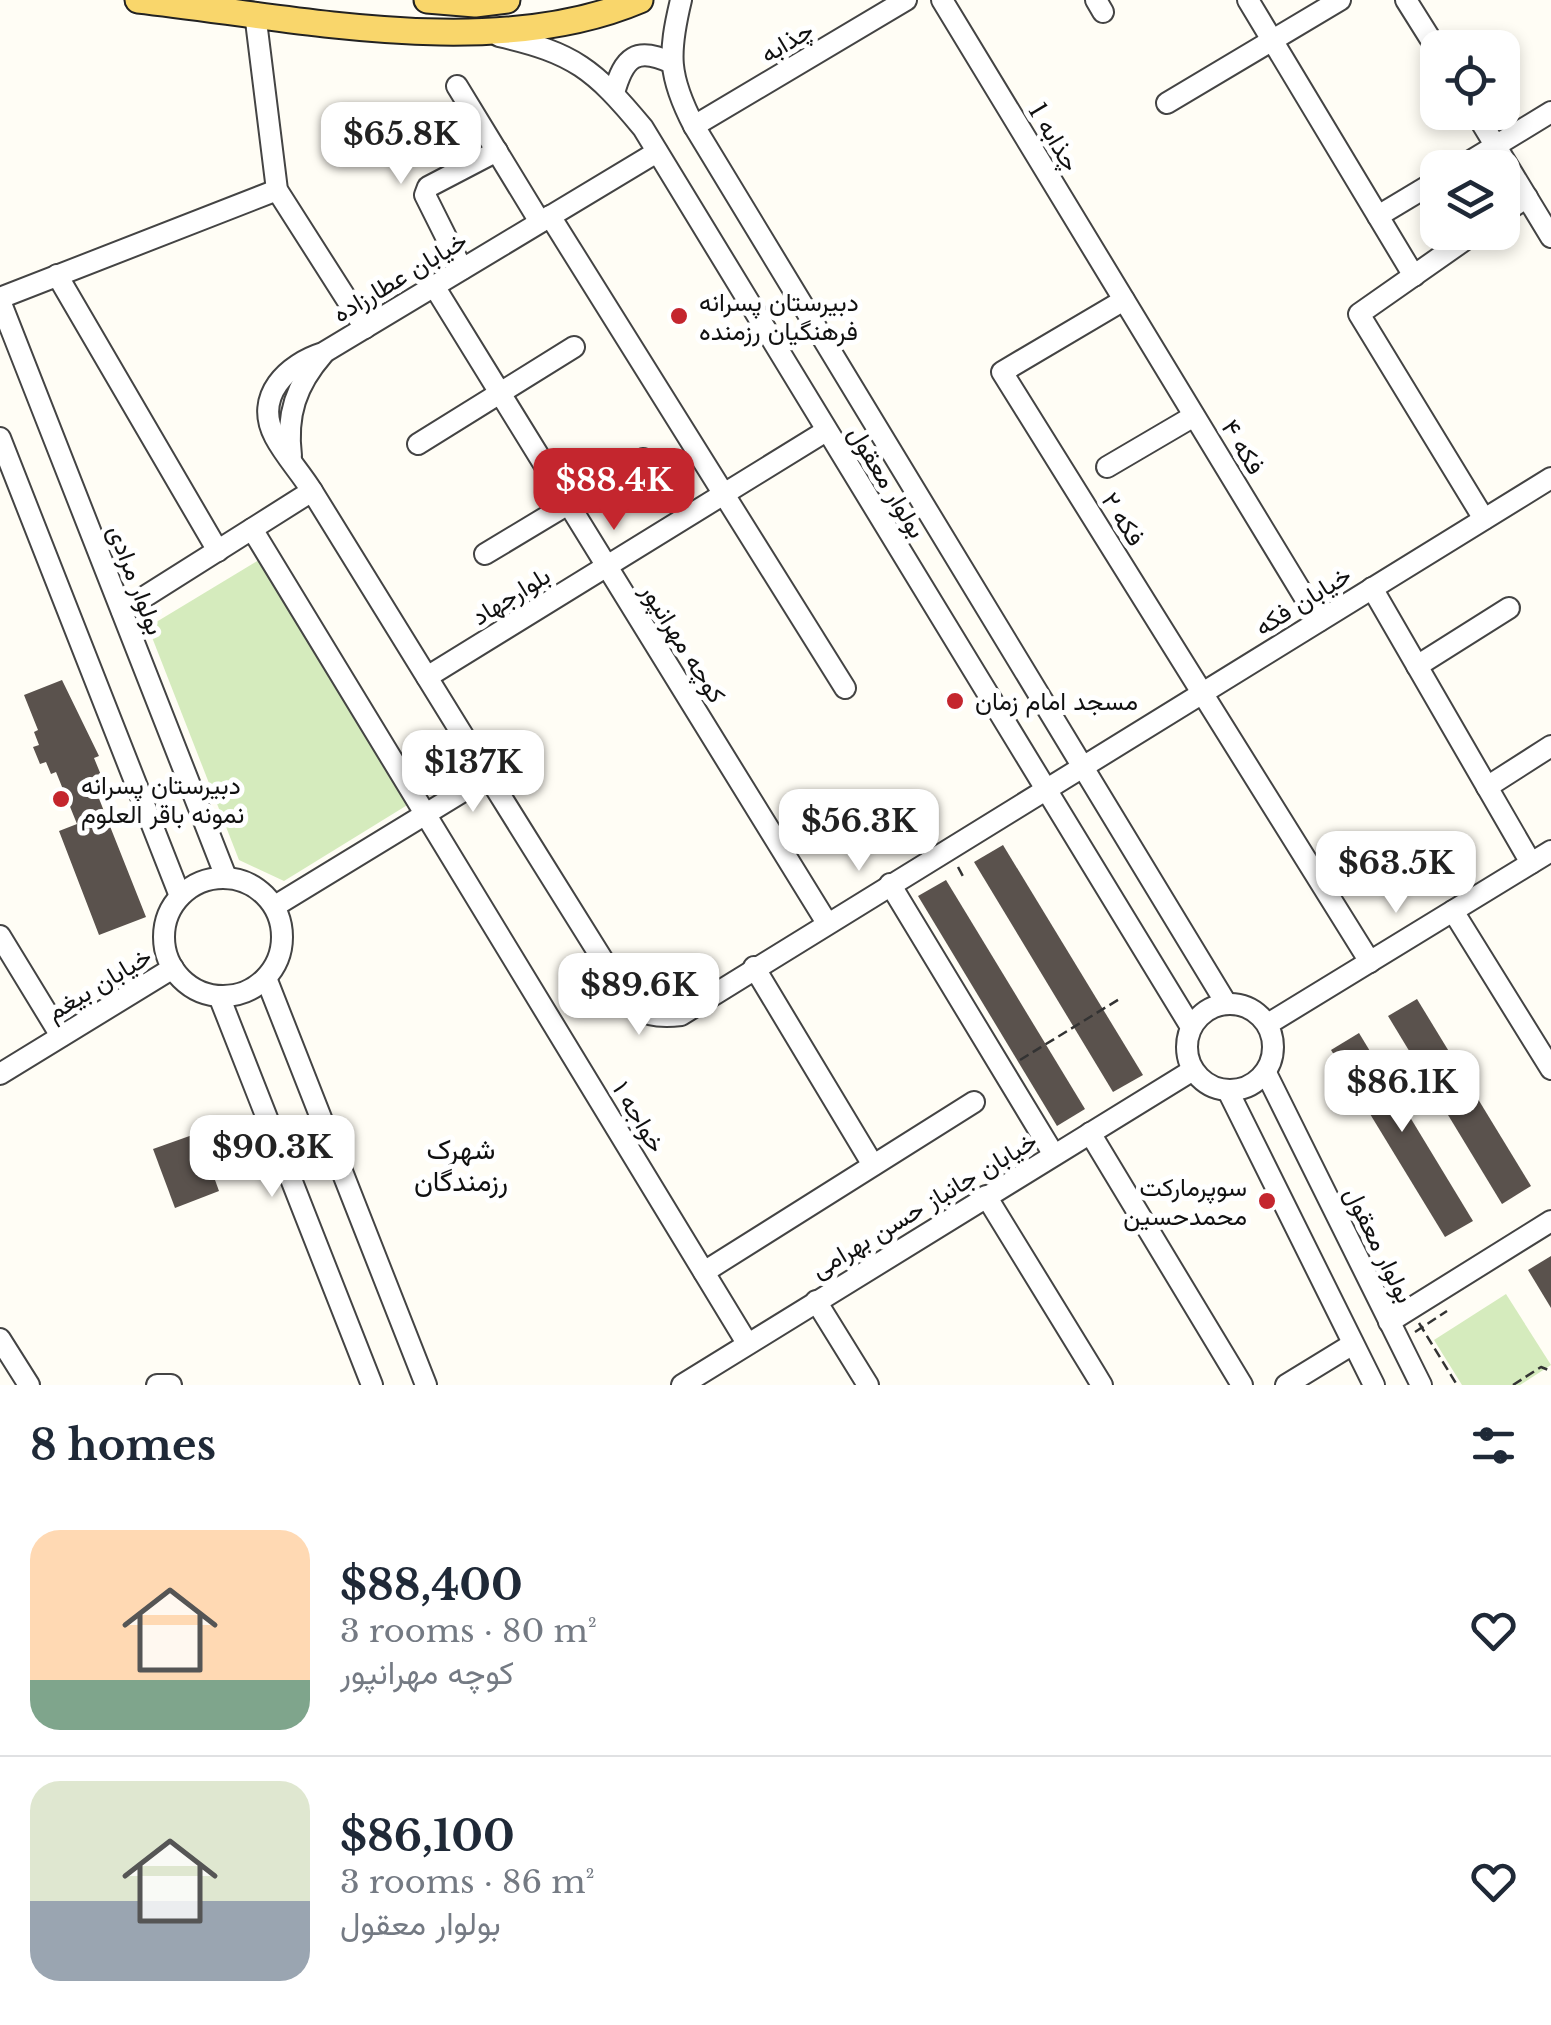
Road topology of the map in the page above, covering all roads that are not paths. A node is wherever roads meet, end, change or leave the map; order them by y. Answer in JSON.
{"nodes":[{"id":1,"x":138,"y":0,"type":"edge"},
{"id":2,"x":426,"y":0,"type":"edge"},
{"id":3,"x":507,"y":0,"type":"edge"},
{"id":4,"x":640,"y":0,"type":"edge"},
{"id":5,"x":681,"y":0,"type":"edge"},
{"id":6,"x":906,"y":0,"type":"edge"},
{"id":7,"x":942,"y":0,"type":"edge"},
{"id":8,"x":1248,"y":0,"type":"edge"},
{"id":9,"x":1340,"y":0,"type":"edge"},
{"id":10,"x":1406,"y":0,"type":"edge"},
{"id":11,"x":496,"y":1,"type":"edge"},
{"id":12,"x":255,"y":13,"type":"junction"},
{"id":13,"x":1424,"y":30,"type":"edge"},
{"id":14,"x":482,"y":32,"type":"junction"},
{"id":15,"x":1272,"y":40,"type":"junction"},
{"id":16,"x":672,"y":63,"type":"junction"},
{"id":17,"x":457,"y":86,"type":"dead end"},
{"id":18,"x":614,"y":93,"type":"junction"},
{"id":19,"x":1167,"y":103,"type":"dead end"},
{"id":20,"x":1551,"y":112,"type":"edge"},
{"id":21,"x":694,"y":126,"type":"junction"},
{"id":22,"x":1486,"y":130,"type":"edge"},
{"id":23,"x":1496,"y":146,"type":"junction"},
{"id":24,"x":1489,"y":150,"type":"edge"},
{"id":25,"x":497,"y":152,"type":"junction"},
{"id":26,"x":657,"y":152,"type":"junction"},
{"id":27,"x":277,"y":190,"type":"junction"},
{"id":28,"x":1420,"y":191,"type":"edge"},
{"id":29,"x":1527,"y":197,"type":"junction"},
{"id":30,"x":1520,"y":202,"type":"edge"},
{"id":31,"x":1378,"y":216,"type":"junction"},
{"id":32,"x":545,"y":219,"type":"junction"},
{"id":33,"x":1551,"y":237,"type":"edge"},
{"id":34,"x":1451,"y":250,"type":"edge"},
{"id":35,"x":462,"y":269,"type":"junction"},
{"id":36,"x":57,"y":276,"type":"junction"},
{"id":37,"x":1414,"y":276,"type":"junction"},
{"id":38,"x":434,"y":286,"type":"junction"},
{"id":39,"x":0,"y":299,"type":"edge"},
{"id":40,"x":1124,"y":300,"type":"junction"},
{"id":41,"x":365,"y":328,"type":"junction"},
{"id":42,"x":574,"y":346,"type":"dead end"},
{"id":43,"x":500,"y":393,"type":"junction"},
{"id":44,"x":1194,"y":416,"type":"junction"},
{"id":45,"x":826,"y":431,"type":"junction"},
{"id":46,"x":0,"y":438,"type":"edge"},
{"id":47,"x":418,"y":444,"type":"dead end"},
{"id":48,"x":643,"y":459,"type":"dead end"},
{"id":49,"x":1107,"y":467,"type":"dead end"},
{"id":50,"x":1551,"y":478,"type":"edge"},
{"id":51,"x":312,"y":491,"type":"junction"},
{"id":52,"x":724,"y":494,"type":"junction"},
{"id":53,"x":568,"y":504,"type":"junction"},
{"id":54,"x":1484,"y":519,"type":"junction"},
{"id":55,"x":252,"y":529,"type":"junction"},
{"id":56,"x":218,"y":550,"type":"junction"},
{"id":57,"x":485,"y":554,"type":"dead end"},
{"id":58,"x":606,"y":566,"type":"junction"},
{"id":59,"x":1372,"y":588,"type":"junction"},
{"id":60,"x":1509,"y":608,"type":"dead end"},
{"id":61,"x":122,"y":612,"type":"junction"},
{"id":62,"x":1319,"y":621,"type":"junction"},
{"id":63,"x":1418,"y":666,"type":"junction"},
{"id":64,"x":427,"y":677,"type":"junction"},
{"id":65,"x":845,"y":688,"type":"dead end"},
{"id":66,"x":1202,"y":692,"type":"junction"},
{"id":67,"x":1551,"y":746,"type":"edge"},
{"id":68,"x":1081,"y":766,"type":"junction"},
{"id":69,"x":488,"y":776,"type":"junction"},
{"id":70,"x":1487,"y":787,"type":"junction"},
{"id":71,"x":1045,"y":788,"type":"junction"},
{"id":72,"x":425,"y":814,"type":"junction"},
{"id":73,"x":1551,"y":851,"type":"edge"},
{"id":74,"x":1531,"y":863,"type":"junction"},
{"id":75,"x":226,"y":877,"type":"junction"},
{"id":76,"x":890,"y":884,"type":"junction"},
{"id":77,"x":180,"y":896,"type":"junction"},
{"id":78,"x":274,"y":906,"type":"junction"},
{"id":79,"x":1453,"y":911,"type":"junction"},
{"id":80,"x":826,"y":923,"type":"junction"},
{"id":81,"x":0,"y":936,"type":"edge"},
{"id":82,"x":1370,"y":962,"type":"junction"},
{"id":83,"x":173,"y":968,"type":"junction"},
{"id":84,"x":754,"y":968,"type":"junction"},
{"id":85,"x":611,"y":973,"type":"joint"},
{"id":86,"x":266,"y":978,"type":"junction"},
{"id":87,"x":219,"y":996,"type":"junction"},
{"id":88,"x":1226,"y":1003,"type":"junction"},
{"id":89,"x":1268,"y":1024,"type":"junction"},
{"id":90,"x":1191,"y":1028,"type":"junction"},
{"id":91,"x":61,"y":1036,"type":"junction"},
{"id":92,"x":1193,"y":1070,"type":"junction"},
{"id":93,"x":1551,"y":1070,"type":"edge"},
{"id":94,"x":1266,"y":1073,"type":"junction"},
{"id":95,"x":0,"y":1074,"type":"edge"},
{"id":96,"x":1228,"y":1090,"type":"junction"},
{"id":97,"x":974,"y":1102,"type":"dead end"},
{"id":98,"x":1090,"y":1134,"type":"junction"},
{"id":99,"x":1054,"y":1155,"type":"junction"},
{"id":100,"x":873,"y":1165,"type":"junction"},
{"id":101,"x":986,"y":1196,"type":"junction"},
{"id":102,"x":1551,"y":1221,"type":"edge"},
{"id":103,"x":704,"y":1272,"type":"junction"},
{"id":104,"x":816,"y":1301,"type":"junction"},
{"id":105,"x":1390,"y":1322,"type":"junction"},
{"id":106,"x":0,"y":1339,"type":"edge"},
{"id":107,"x":747,"y":1343,"type":"junction"},
{"id":108,"x":1353,"y":1344,"type":"junction"},
{"id":109,"x":716,"y":1376,"type":"edge"},
{"id":110,"x":28,"y":1385,"type":"edge"},
{"id":111,"x":158,"y":1385,"type":"edge"},
{"id":112,"x":170,"y":1385,"type":"edge"},
{"id":113,"x":372,"y":1385,"type":"edge"},
{"id":114,"x":426,"y":1385,"type":"edge"},
{"id":115,"x":682,"y":1385,"type":"edge"},
{"id":116,"x":868,"y":1385,"type":"edge"},
{"id":117,"x":1102,"y":1385,"type":"edge"},
{"id":118,"x":1242,"y":1385,"type":"edge"},
{"id":119,"x":1286,"y":1385,"type":"edge"},
{"id":120,"x":1374,"y":1385,"type":"edge"},
{"id":121,"x":1420,"y":1385,"type":"edge"}],
"edges":[{"from":1,"to":12,"type":"main road"},
{"from":2,"to":11,"type":"main road"},
{"from":3,"to":11,"type":"main road"},
{"from":4,"to":14,"type":"main road"},
{"from":5,"to":16,"type":"street","name":"بولوار معقول"},
{"from":6,"to":21,"type":"street","name":"چذابه"},
{"from":7,"to":40,"type":"street","name":"چذابه 1"},
{"from":8,"to":15,"type":"street"},
{"from":9,"to":15,"type":"street"},
{"from":10,"to":13,"type":"street"},
{"from":12,"to":14,"type":"main road"},
{"from":12,"to":27,"type":"street"},
{"from":14,"to":18,"type":"street","name":"بولوار معقول"},
{"from":15,"to":19,"type":"street"},
{"from":15,"to":31,"type":"street"},
{"from":16,"to":18,"type":"street"},
{"from":16,"to":21,"type":"street","name":"بولوار معقول"},
{"from":17,"to":25,"type":"street"},
{"from":18,"to":26,"type":"street","name":"بولوار معقول"},
{"from":20,"to":23,"type":"street"},
{"from":21,"to":68,"type":"street","name":"بولوار معقول"},
{"from":22,"to":23,"type":"street"},
{"from":23,"to":24,"type":"street"},
{"from":23,"to":29,"type":"street"},
{"from":25,"to":32,"type":"street"},
{"from":25,"to":35,"type":"street"},
{"from":26,"to":32,"type":"street","name":"خیابان عطارزاده"},
{"from":26,"to":45,"type":"street","name":"بولوار معقول"},
{"from":27,"to":36,"type":"street"},
{"from":27,"to":41,"type":"street"},
{"from":28,"to":31,"type":"street"},
{"from":29,"to":30,"type":"street"},
{"from":29,"to":33,"type":"street"},
{"from":31,"to":37,"type":"street"},
{"from":32,"to":35,"type":"street","name":"خیابان عطارزاده"},
{"from":32,"to":52,"type":"street"},
{"from":34,"to":37,"type":"street"},
{"from":35,"to":38,"type":"street","name":"خیابان عطارزاده"},
{"from":36,"to":39,"type":"street"},
{"from":36,"to":56,"type":"street"},
{"from":37,"to":54,"type":"street"},
{"from":38,"to":41,"type":"street","name":"خیابان عطارزاده"},
{"from":38,"to":43,"type":"street","name":"کوچه مهرانپور"},
{"from":39,"to":61,"type":"street","name":"بولوار مرادی"},
{"from":40,"to":44,"type":"street","name":"فکه ۴"},
{"from":40,"to":66,"type":"street","name":"فکه ۲"},
{"from":41,"to":51,"type":"street","name":"خیابان عطارزاده"},
{"from":42,"to":43,"type":"street"},
{"from":43,"to":47,"type":"street"},
{"from":43,"to":53,"type":"street","name":"کوچه مهرانپور"},
{"from":44,"to":49,"type":"street"},
{"from":44,"to":62,"type":"street","name":"فکه ۴"},
{"from":45,"to":52,"type":"street","name":"بلوارجهاد"},
{"from":45,"to":71,"type":"street","name":"بولوار معقول"},
{"from":46,"to":77,"type":"street"},
{"from":48,"to":53,"type":"street"},
{"from":50,"to":54,"type":"street","name":"خیابان فکه"},
{"from":51,"to":55,"type":"street"},
{"from":51,"to":64,"type":"street","name":"خیابان عطارزاده"},
{"from":52,"to":58,"type":"street","name":"بلوارجهاد"},
{"from":52,"to":65,"type":"street"},
{"from":53,"to":57,"type":"street"},
{"from":53,"to":58,"type":"street","name":"کوچه مهرانپور"},
{"from":54,"to":59,"type":"street","name":"خیابان فکه"},
{"from":55,"to":56,"type":"street"},
{"from":55,"to":72,"type":"street","name":"خواجه ۱"},
{"from":56,"to":61,"type":"street"},
{"from":58,"to":64,"type":"street","name":"بلوارجهاد"},
{"from":58,"to":80,"type":"street","name":"کوچه مهرانپور"},
{"from":59,"to":62,"type":"street","name":"خیابان فکه"},
{"from":59,"to":63,"type":"street"},
{"from":60,"to":63,"type":"street"},
{"from":61,"to":75,"type":"street","name":"بولوار مرادی"},
{"from":62,"to":66,"type":"street","name":"خیابان فکه"},
{"from":63,"to":70,"type":"street"},
{"from":64,"to":69,"type":"street","name":"خیابان عطارزاده"},
{"from":66,"to":68,"type":"street","name":"خیابان فکه"},
{"from":66,"to":82,"type":"street","name":"فکه ۲"},
{"from":67,"to":70,"type":"street"},
{"from":68,"to":71,"type":"street","name":"خیابان فکه"},
{"from":68,"to":88,"type":"street","name":"بولوار معقول"},
{"from":69,"to":72,"type":"street"},
{"from":69,"to":85,"type":"street","name":"خیابان عطارزاده"},
{"from":70,"to":74,"type":"street"},
{"from":71,"to":76,"type":"street","name":"خیابان فکه"},
{"from":71,"to":90,"type":"street","name":"بولوار معقول"},
{"from":72,"to":78,"type":"street"},
{"from":72,"to":103,"type":"street","name":"خواجه ۱"},
{"from":73,"to":74,"type":"street"},
{"from":74,"to":79,"type":"street"},
{"from":75,"to":77,"type":"street"},
{"from":75,"to":78,"type":"street"},
{"from":76,"to":80,"type":"street","name":"خیابان فکه"},
{"from":76,"to":99,"type":"street"},
{"from":77,"to":83,"type":"street"},
{"from":78,"to":86,"type":"street"},
{"from":79,"to":82,"type":"street"},
{"from":79,"to":93,"type":"street"},
{"from":80,"to":84,"type":"street","name":"خیابان فکه"},
{"from":81,"to":91,"type":"street"},
{"from":82,"to":89,"type":"street"},
{"from":83,"to":87,"type":"street"},
{"from":83,"to":91,"type":"street","name":"خیابان بیغم"},
{"from":84,"to":85,"type":"street","name":"خیابان فکه"},
{"from":84,"to":100,"type":"street"},
{"from":86,"to":87,"type":"street"},
{"from":86,"to":114,"type":"street"},
{"from":87,"to":113,"type":"street"},
{"from":88,"to":89,"type":"street"},
{"from":88,"to":90,"type":"street"},
{"from":89,"to":94,"type":"street"},
{"from":90,"to":92,"type":"street"},
{"from":91,"to":95,"type":"street","name":"خیابان بیغم"},
{"from":92,"to":96,"type":"street"},
{"from":92,"to":98,"type":"street","name":"خیابان جانباز حسن بهرامی"},
{"from":94,"to":96,"type":"street"},
{"from":94,"to":105,"type":"street","name":"بولوار معقول"},
{"from":96,"to":108,"type":"street"},
{"from":97,"to":100,"type":"street"},
{"from":98,"to":99,"type":"street","name":"خیابان جانباز حسن بهرامی"},
{"from":98,"to":118,"type":"street"},
{"from":99,"to":101,"type":"street","name":"خیابان جانباز حسن بهرامی"},
{"from":100,"to":103,"type":"street"},
{"from":101,"to":104,"type":"street","name":"خیابان جانباز حسن بهرامی"},
{"from":101,"to":117,"type":"street"},
{"from":102,"to":105,"type":"street"},
{"from":103,"to":107,"type":"street","name":"خواجه ۱"},
{"from":104,"to":107,"type":"street","name":"خیابان جانباز حسن بهرامی"},
{"from":104,"to":116,"type":"street"},
{"from":105,"to":121,"type":"street","name":"بولوار معقول"},
{"from":106,"to":110,"type":"street"},
{"from":107,"to":109,"type":"street","name":"خیابان جانباز حسن بهرامی"},
{"from":108,"to":119,"type":"street"},
{"from":108,"to":120,"type":"street"},
{"from":109,"to":115,"type":"street","name":"خیابان جانباز حسن بهرامی"},
{"from":111,"to":112,"type":"street"}]}
